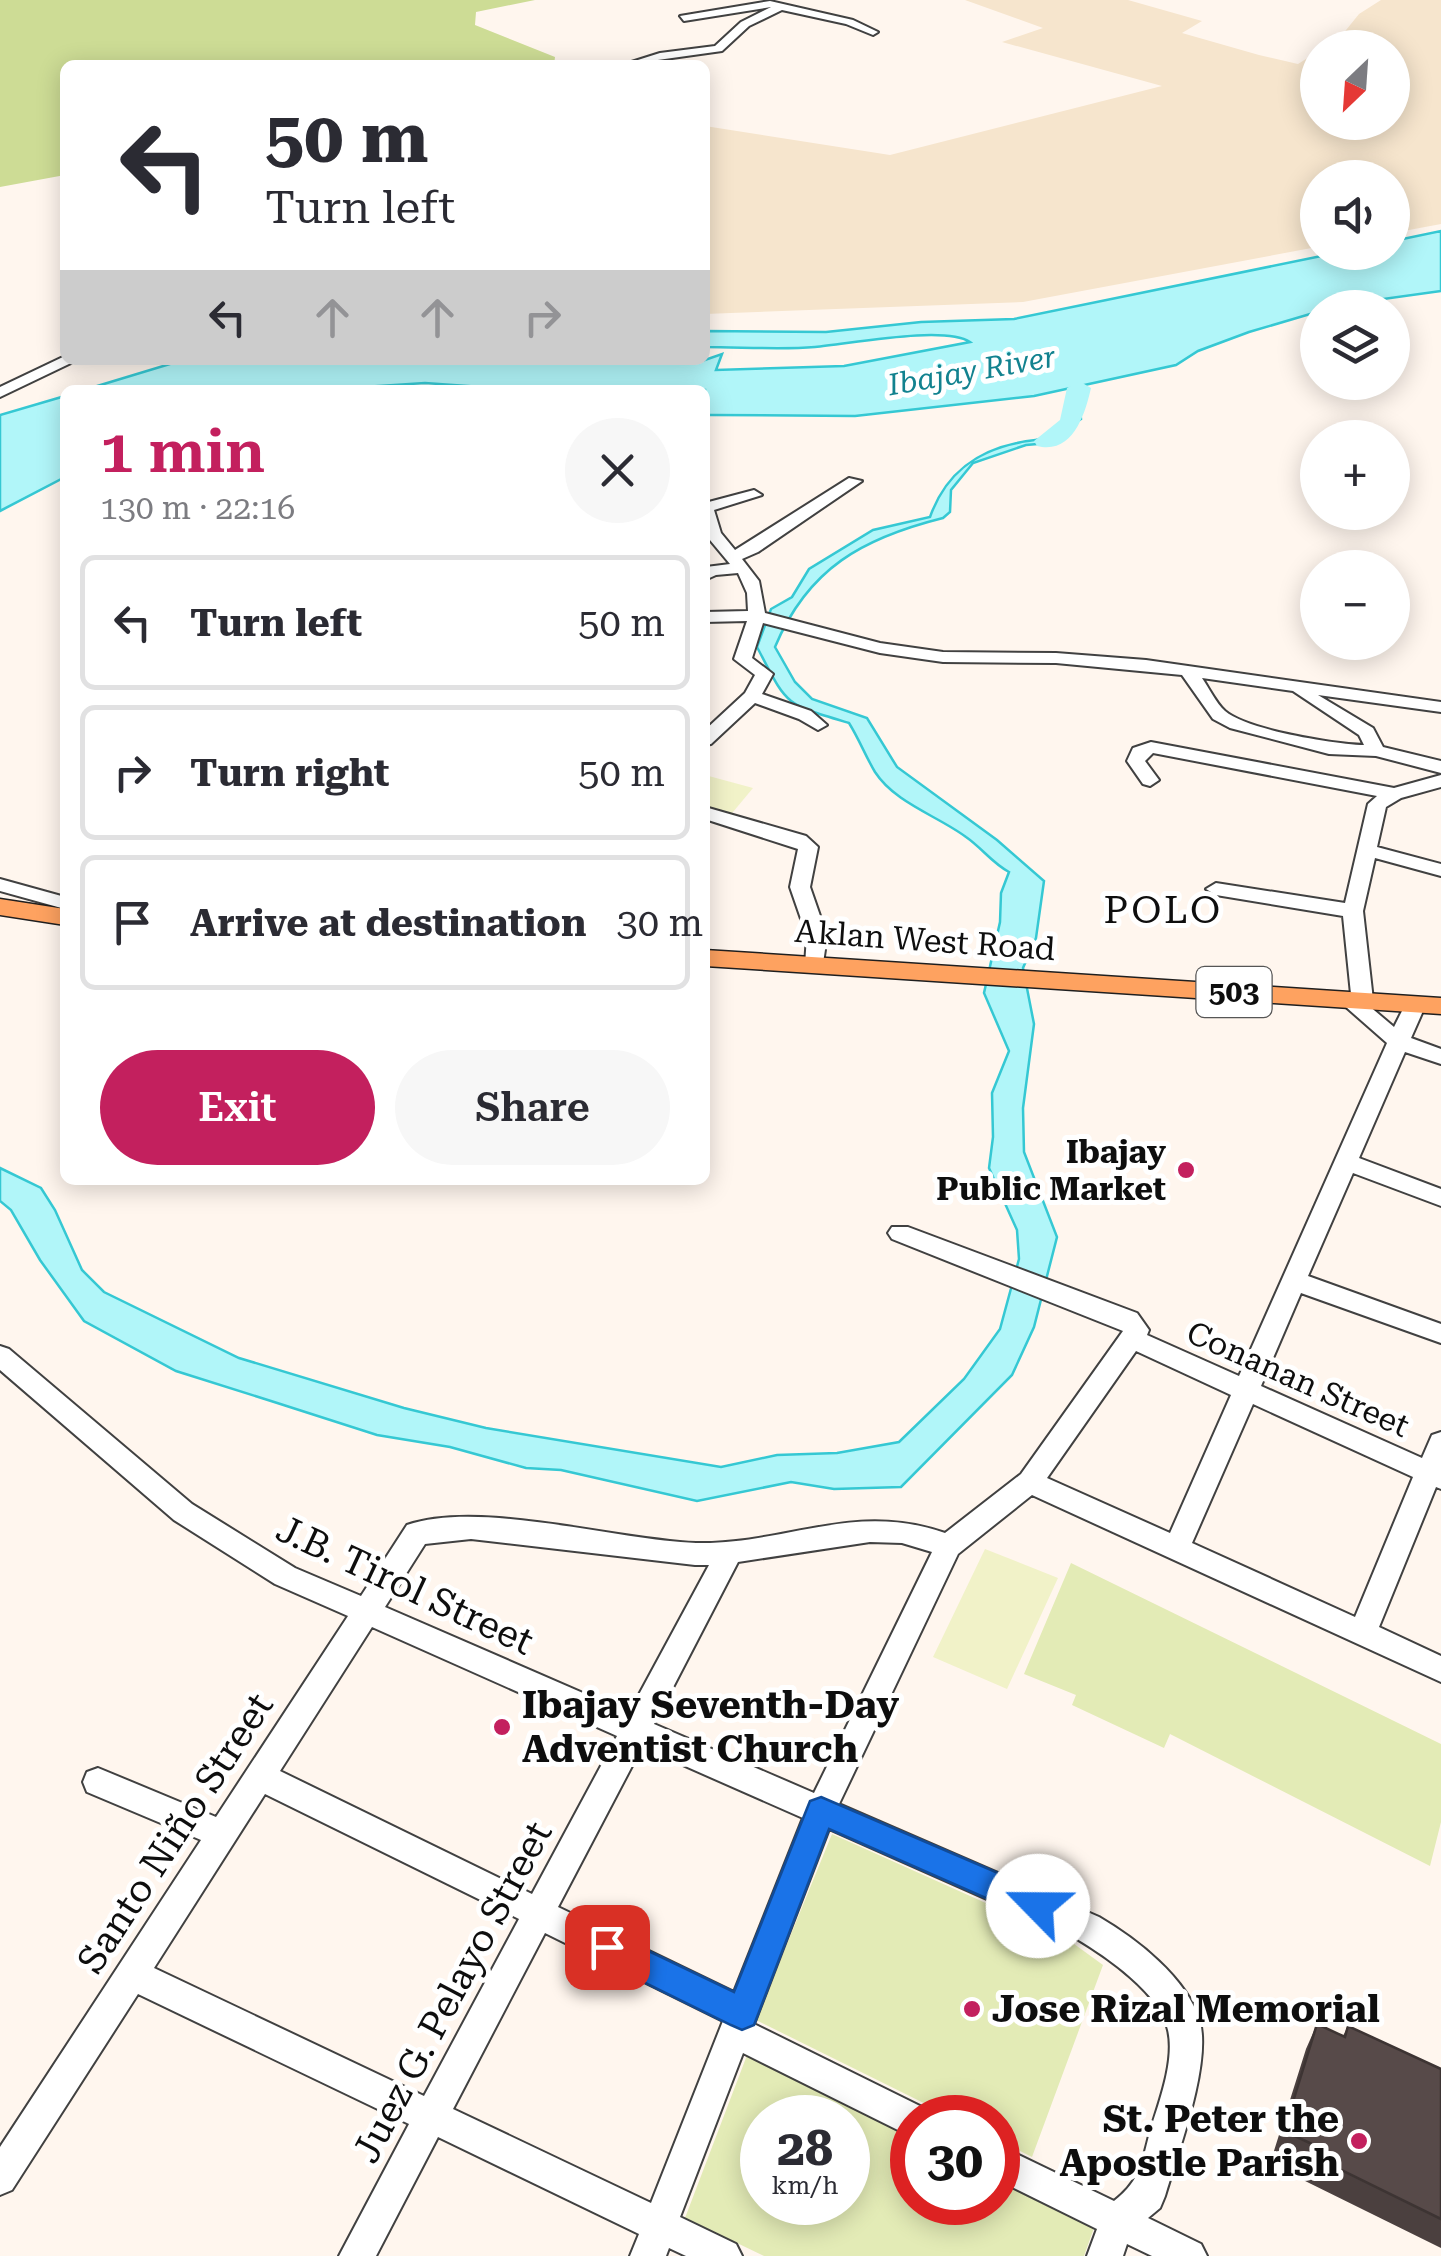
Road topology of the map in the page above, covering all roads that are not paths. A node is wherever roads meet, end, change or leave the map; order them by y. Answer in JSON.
{"nodes":[{"id":1,"x":796,"y":0,"type":"edge"},
{"id":2,"x":781,"y":6,"type":"junction"},
{"id":3,"x":684,"y":18,"type":"dead end"},
{"id":4,"x":873,"y":32,"type":"dead end"},
{"id":5,"x":646,"y":60,"type":"edge"},
{"id":6,"x":60,"y":363,"type":"edge"},
{"id":7,"x":0,"y":392,"type":"edge"},
{"id":8,"x":854,"y":481,"type":"dead end"},
{"id":9,"x":754,"y":495,"type":"dead end"},
{"id":10,"x":710,"y":505,"type":"edge"},
{"id":11,"x":710,"y":535,"type":"edge"},
{"id":12,"x":738,"y":563,"type":"junction"},
{"id":13,"x":710,"y":571,"type":"edge"},
{"id":14,"x":755,"y":616,"type":"junction"},
{"id":15,"x":710,"y":617,"type":"edge"},
{"id":16,"x":1188,"y":671,"type":"junction"},
{"id":17,"x":1288,"y":686,"type":"junction"},
{"id":18,"x":752,"y":696,"type":"junction"},
{"id":19,"x":1441,"y":707,"type":"edge"},
{"id":20,"x":818,"y":725,"type":"dead end"},
{"id":21,"x":710,"y":735,"type":"edge"},
{"id":22,"x":1376,"y":752,"type":"junction"},
{"id":23,"x":1441,"y":767,"type":"edge"},
{"id":24,"x":1150,"y":780,"type":"dead end"},
{"id":25,"x":1441,"y":781,"type":"edge"},
{"id":26,"x":1394,"y":794,"type":"junction"},
{"id":27,"x":710,"y":815,"type":"edge"},
{"id":28,"x":1369,"y":851,"type":"junction"},
{"id":29,"x":1441,"y":870,"type":"edge"},
{"id":30,"x":0,"y":885,"type":"edge"},
{"id":31,"x":1216,"y":888,"type":"dead end"},
{"id":32,"x":60,"y":902,"type":"edge"},
{"id":33,"x":0,"y":907,"type":"edge"},
{"id":34,"x":1354,"y":911,"type":"junction"},
{"id":35,"x":60,"y":916,"type":"edge"},
{"id":36,"x":710,"y":958,"type":"edge"},
{"id":37,"x":815,"y":965,"type":"junction"},
{"id":38,"x":1355,"y":1000,"type":"junction"},
{"id":39,"x":1428,"y":1005,"type":"edge"},
{"id":40,"x":1399,"y":1042,"type":"junction"},
{"id":41,"x":1441,"y":1057,"type":"edge"},
{"id":42,"x":1347,"y":1162,"type":"junction"},
{"id":43,"x":1441,"y":1198,"type":"edge"},
{"id":44,"x":900,"y":1233,"type":"dead end"},
{"id":45,"x":1295,"y":1281,"type":"junction"},
{"id":46,"x":1441,"y":1334,"type":"edge"},
{"id":47,"x":1130,"y":1338,"type":"junction"},
{"id":48,"x":5,"y":1370,"type":"edge"},
{"id":49,"x":1245,"y":1392,"type":"junction"},
{"id":50,"x":1441,"y":1442,"type":"edge"},
{"id":51,"x":1435,"y":1476,"type":"edge"},
{"id":52,"x":1030,"y":1482,"type":"junction"},
{"id":53,"x":948,"y":1546,"type":"junction"},
{"id":54,"x":1176,"y":1550,"type":"junction"},
{"id":55,"x":729,"y":1554,"type":"junction"},
{"id":56,"x":366,"y":1612,"type":"junction"},
{"id":57,"x":1362,"y":1634,"type":"junction"},
{"id":58,"x":1441,"y":1669,"type":"edge"},
{"id":59,"x":636,"y":1729,"type":"junction"},
{"id":60,"x":259,"y":1776,"type":"junction"},
{"id":61,"x":98,"y":1782,"type":"dead end"},
{"id":62,"x":821,"y":1811,"type":"junction"},
{"id":63,"x":222,"y":1834,"type":"junction"},
{"id":64,"x":539,"y":1914,"type":"junction"},
{"id":65,"x":131,"y":1974,"type":"junction"},
{"id":66,"x":738,"y":2023,"type":"junction"},
{"id":67,"x":890,"y":2108,"type":"edge"},
{"id":68,"x":431,"y":2117,"type":"junction"},
{"id":69,"x":1020,"y":2173,"type":"edge"},
{"id":70,"x":0,"y":2178,"type":"edge"},
{"id":71,"x":1148,"y":2196,"type":"junction"},
{"id":72,"x":1117,"y":2221,"type":"junction"},
{"id":73,"x":654,"y":2241,"type":"edge"},
{"id":74,"x":1170,"y":2252,"type":"edge"},
{"id":75,"x":357,"y":2256,"type":"edge"},
{"id":76,"x":724,"y":2256,"type":"edge"},
{"id":77,"x":1105,"y":2256,"type":"edge"}],
"edges":[{"from":1,"to":2,"type":"street"},
{"from":2,"to":3,"type":"street"},
{"from":2,"to":4,"type":"street"},
{"from":2,"to":5,"type":"street"},
{"from":6,"to":7,"type":"street"},
{"from":8,"to":12,"type":"street"},
{"from":9,"to":10,"type":"street"},
{"from":11,"to":12,"type":"street"},
{"from":12,"to":13,"type":"street"},
{"from":12,"to":14,"type":"street"},
{"from":14,"to":15,"type":"street"},
{"from":14,"to":16,"type":"street"},
{"from":14,"to":18,"type":"street"},
{"from":16,"to":17,"type":"street"},
{"from":16,"to":22,"type":"street"},
{"from":17,"to":19,"type":"street"},
{"from":17,"to":22,"type":"street"},
{"from":18,"to":20,"type":"street"},
{"from":18,"to":21,"type":"street"},
{"from":22,"to":23,"type":"street"},
{"from":24,"to":26,"type":"street"},
{"from":25,"to":26,"type":"street"},
{"from":26,"to":28,"type":"street"},
{"from":27,"to":37,"type":"street"},
{"from":28,"to":29,"type":"street"},
{"from":28,"to":34,"type":"street"},
{"from":30,"to":32,"type":"street"},
{"from":31,"to":34,"type":"street"},
{"from":33,"to":35,"type":"main road"},
{"from":34,"to":38,"type":"street"},
{"from":36,"to":37,"type":"main road","name":"Aklan West Road","number":"503"},
{"from":37,"to":38,"type":"main road","name":"Aklan West Road","number":"503"},
{"from":38,"to":39,"type":"main road","name":"Aklan West Road","number":"503"},
{"from":38,"to":40,"type":"street"},
{"from":39,"to":40,"type":"street"},
{"from":40,"to":41,"type":"street"},
{"from":40,"to":42,"type":"street"},
{"from":42,"to":43,"type":"street"},
{"from":42,"to":45,"type":"street"},
{"from":44,"to":47,"type":"street"},
{"from":45,"to":46,"type":"street"},
{"from":45,"to":49,"type":"street"},
{"from":47,"to":49,"type":"street","name":"Conanan Street"},
{"from":47,"to":52,"type":"street"},
{"from":48,"to":56,"type":"street","name":"J.B. Tirol Street"},
{"from":49,"to":51,"type":"street","name":"Conanan Street"},
{"from":49,"to":54,"type":"street"},
{"from":50,"to":51,"type":"street"},
{"from":51,"to":57,"type":"street"},
{"from":52,"to":53,"type":"street"},
{"from":52,"to":54,"type":"street"},
{"from":53,"to":55,"type":"street"},
{"from":53,"to":62,"type":"street"},
{"from":54,"to":57,"type":"street"},
{"from":55,"to":56,"type":"street","name":"Santo Niño Street"},
{"from":55,"to":59,"type":"street","name":"Juez G. Pelayo Street"},
{"from":56,"to":59,"type":"street","name":"J.B. Tirol Street"},
{"from":56,"to":60,"type":"street","name":"Santo Niño Street"},
{"from":57,"to":58,"type":"street"},
{"from":59,"to":62,"type":"street","name":"J.B. Tirol Street"},
{"from":59,"to":64,"type":"street","name":"Juez G. Pelayo Street"},
{"from":60,"to":63,"type":"street","name":"Santo Niño Street"},
{"from":60,"to":64,"type":"street"},
{"from":61,"to":63,"type":"street"},
{"from":62,"to":66,"type":"street"},
{"from":62,"to":71,"type":"street","name":"J.B. Tirol Street"},
{"from":63,"to":65,"type":"street","name":"Santo Niño Street"},
{"from":64,"to":66,"type":"street"},
{"from":64,"to":68,"type":"street","name":"Juez G. Pelayo Street"},
{"from":65,"to":68,"type":"street"},
{"from":65,"to":70,"type":"street","name":"Santo Niño Street"},
{"from":66,"to":67,"type":"street"},
{"from":66,"to":73,"type":"street"},
{"from":68,"to":73,"type":"street"},
{"from":68,"to":75,"type":"street","name":"Juez G. Pelayo Street"},
{"from":69,"to":72,"type":"street"},
{"from":71,"to":72,"type":"street"},
{"from":71,"to":74,"type":"street"},
{"from":72,"to":74,"type":"street"},
{"from":72,"to":77,"type":"street"},
{"from":73,"to":76,"type":"street"}]}
